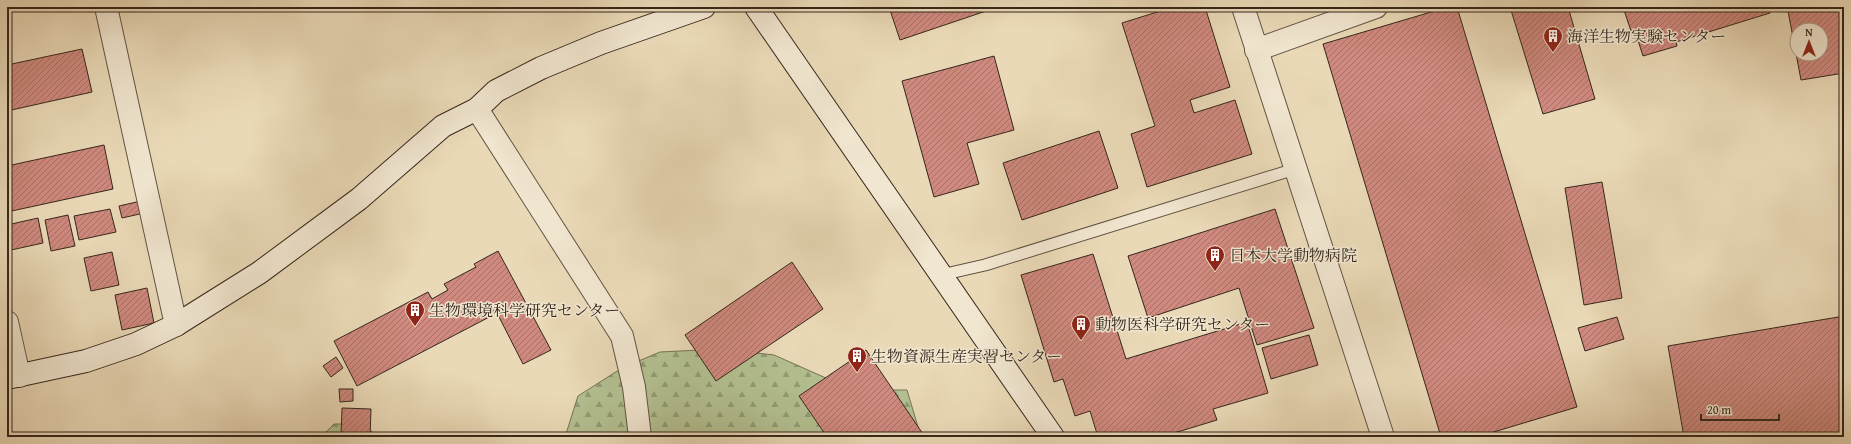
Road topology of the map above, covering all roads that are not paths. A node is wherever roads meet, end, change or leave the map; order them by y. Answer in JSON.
{"nodes":[{"id":1,"x":106,"y":7,"type":"edge"},
{"id":2,"x":704,"y":7,"type":"edge"},
{"id":3,"x":756,"y":7,"type":"edge"},
{"id":4,"x":1243,"y":7,"type":"edge"},
{"id":5,"x":1376,"y":7,"type":"edge"},
{"id":6,"x":1256,"y":50,"type":"junction"},
{"id":7,"x":477,"y":109,"type":"junction"},
{"id":8,"x":1295,"y":169,"type":"junction"},
{"id":9,"x":941,"y":275,"type":"junction"},
{"id":10,"x":7,"y":322,"type":"edge"},
{"id":11,"x":176,"y":324,"type":"junction"},
{"id":12,"x":13,"y":377,"type":"edge"},
{"id":13,"x":640,"y":437,"type":"edge"},
{"id":14,"x":1054,"y":437,"type":"edge"},
{"id":15,"x":1383,"y":437,"type":"edge"}],
"edges":[{"from":1,"to":11,"type":"street"},
{"from":2,"to":7,"type":"street"},
{"from":3,"to":9,"type":"street"},
{"from":4,"to":6,"type":"street"},
{"from":5,"to":6,"type":"street"},
{"from":6,"to":8,"type":"street"},
{"from":7,"to":11,"type":"street"},
{"from":7,"to":13,"type":"street"},
{"from":8,"to":9,"type":"lane"},
{"from":8,"to":15,"type":"street"},
{"from":9,"to":14,"type":"street"},
{"from":10,"to":12,"type":"street"},
{"from":11,"to":12,"type":"street"}]}
